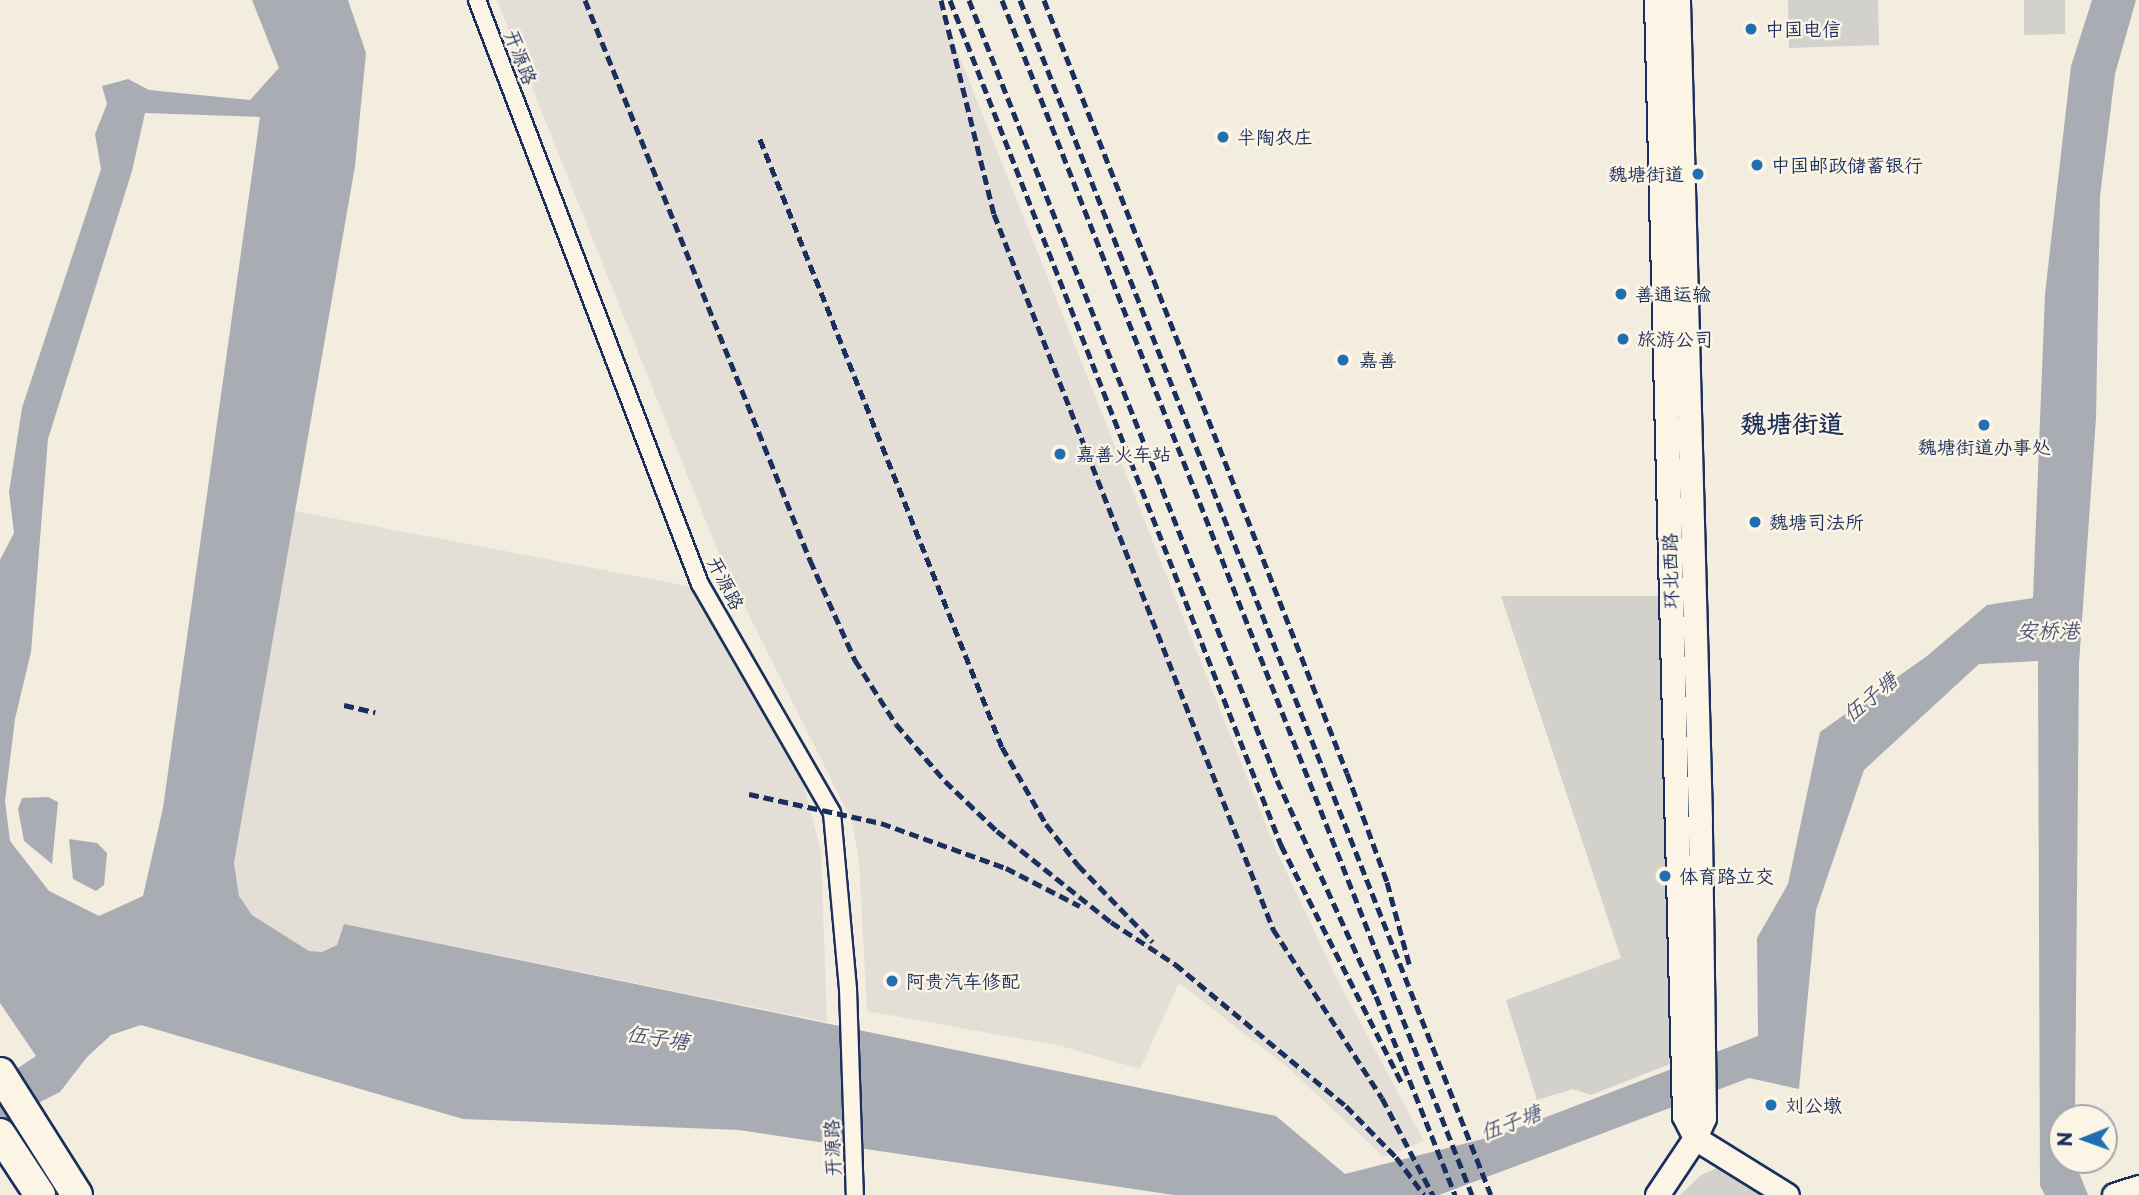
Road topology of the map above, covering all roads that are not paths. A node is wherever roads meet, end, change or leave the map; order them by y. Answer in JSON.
{"nodes":[{"id":1,"x":477,"y":0,"type":"edge"},
{"id":2,"x":1656,"y":0,"type":"edge"},
{"id":3,"x":1678,"y":0,"type":"edge"},
{"id":4,"x":1692,"y":1042,"type":"junction"},
{"id":5,"x":0,"y":1073,"type":"edge"},
{"id":6,"x":1694,"y":1124,"type":"junction"},
{"id":7,"x":3,"y":1138,"type":"edge"},
{"id":8,"x":40,"y":1195,"type":"edge"},
{"id":9,"x":78,"y":1195,"type":"edge"},
{"id":10,"x":855,"y":1195,"type":"edge"},
{"id":11,"x":1657,"y":1195,"type":"edge"},
{"id":12,"x":1787,"y":1195,"type":"edge"}],
"edges":[{"from":1,"to":10,"type":"street","name":"开源路"},
{"from":2,"to":4,"type":"street","name":"环北西路"},
{"from":3,"to":4,"type":"street","name":"环北西路"},
{"from":4,"to":6,"type":"street","name":"环北西路"},
{"from":5,"to":9,"type":"highway"},
{"from":6,"to":11,"type":"street"},
{"from":6,"to":12,"type":"street"},
{"from":7,"to":8,"type":"highway"}]}
